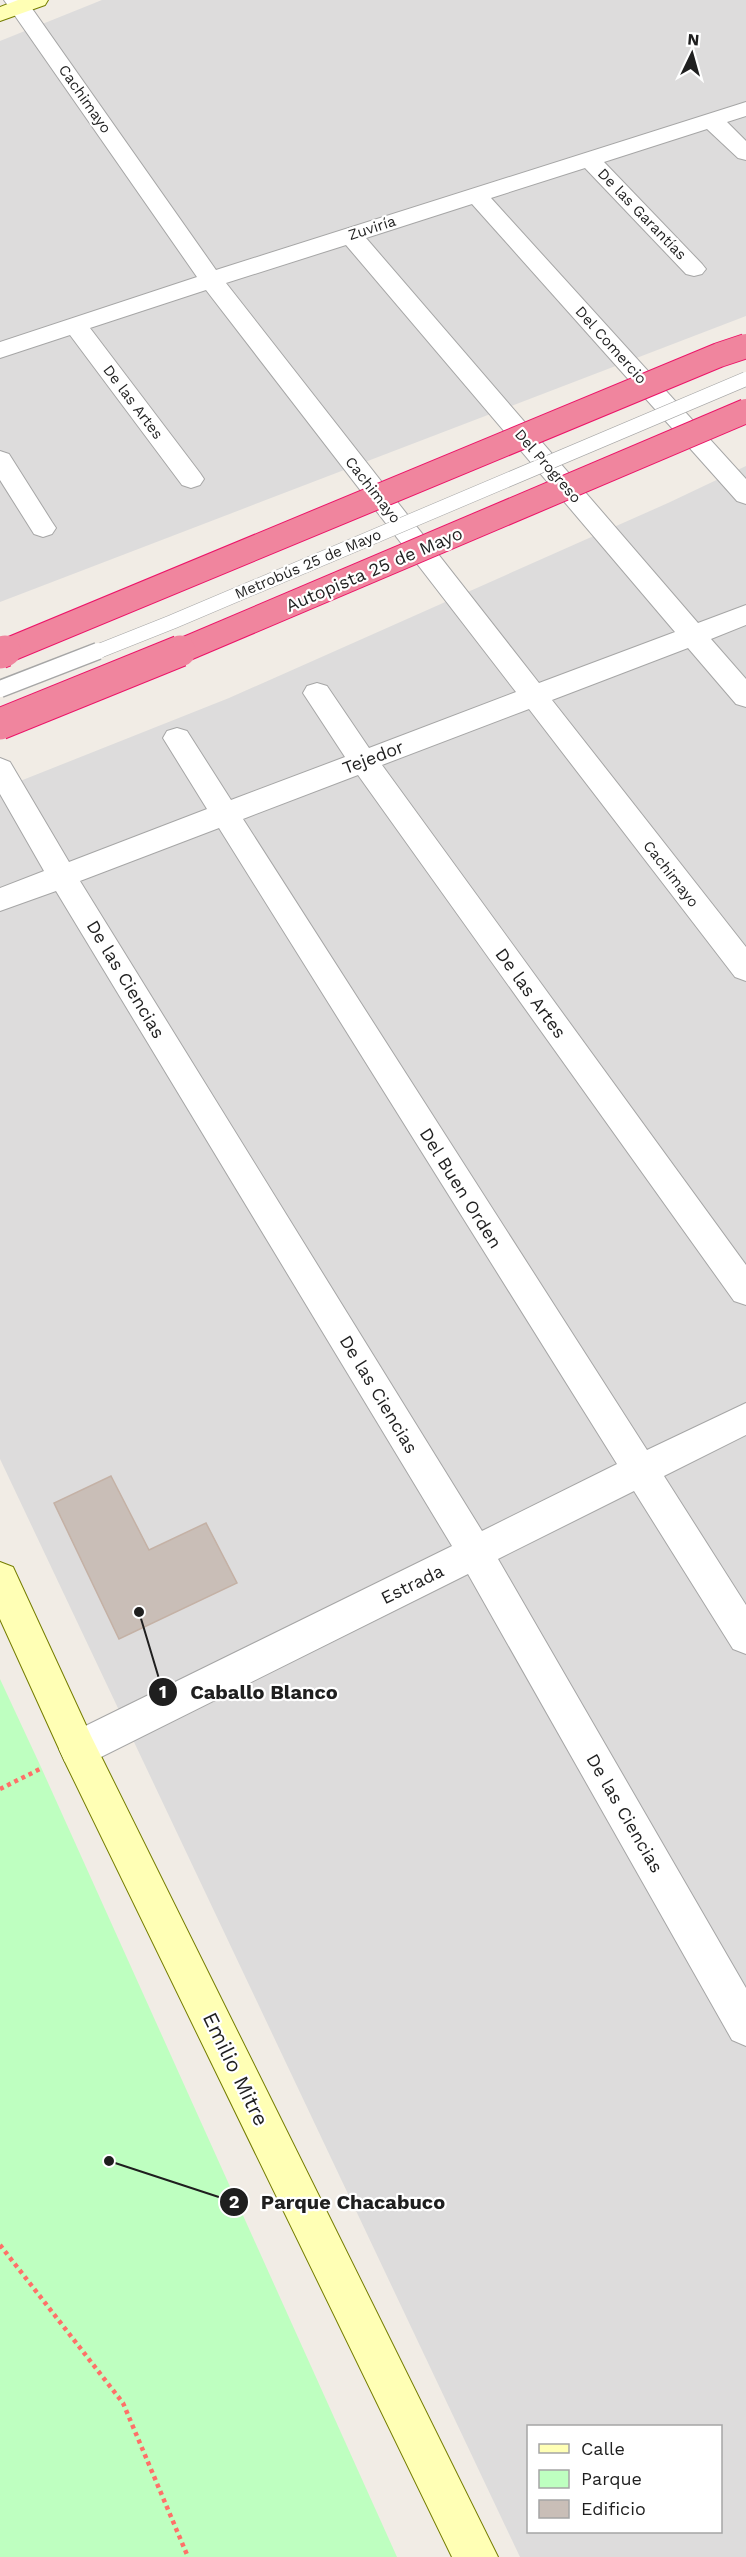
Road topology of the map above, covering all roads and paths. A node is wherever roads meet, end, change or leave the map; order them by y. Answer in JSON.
{"nodes":[{"id":1,"x":18,"y":5,"type":"edge"},
{"id":2,"x":746,"y":109,"type":"edge"},
{"id":3,"x":711,"y":120,"type":"junction"},
{"id":4,"x":746,"y":153,"type":"edge"},
{"id":5,"x":590,"y":160,"type":"junction"},
{"id":6,"x":476,"y":195,"type":"junction"},
{"id":7,"x":350,"y":235,"type":"junction"},
{"id":8,"x":694,"y":269,"type":"dead end"},
{"id":9,"x":211,"y":280,"type":"junction"},
{"id":10,"x":75,"y":325,"type":"junction"},
{"id":11,"x":746,"y":346,"type":"edge"},
{"id":12,"x":0,"y":350,"type":"edge"},
{"id":13,"x":746,"y":379,"type":"edge"},
{"id":14,"x":746,"y":411,"type":"edge"},
{"id":15,"x":0,"y":460,"type":"edge"},
{"id":16,"x":191,"y":479,"type":"dead end"},
{"id":17,"x":746,"y":495,"type":"edge"},
{"id":18,"x":43,"y":528,"type":"dead end"},
{"id":19,"x":746,"y":615,"type":"edge"},
{"id":20,"x":694,"y":635,"type":"junction"},
{"id":21,"x":0,"y":653,"type":"edge"},
{"id":22,"x":0,"y":688,"type":"edge"},
{"id":23,"x":317,"y":693,"type":"dead end"},
{"id":24,"x":532,"y":696,"type":"junction"},
{"id":25,"x":746,"y":697,"type":"edge"},
{"id":26,"x":0,"y":724,"type":"edge"},
{"id":27,"x":177,"y":738,"type":"dead end"},
{"id":28,"x":363,"y":761,"type":"junction"},
{"id":29,"x":0,"y":769,"type":"edge"},
{"id":30,"x":223,"y":814,"type":"junction"},
{"id":31,"x":62,"y":876,"type":"junction"},
{"id":32,"x":0,"y":900,"type":"edge"},
{"id":33,"x":746,"y":969,"type":"edge"},
{"id":34,"x":746,"y":1291,"type":"edge"},
{"id":35,"x":746,"y":1419,"type":"edge"},
{"id":36,"x":642,"y":1471,"type":"junction"},
{"id":37,"x":475,"y":1552,"type":"junction"},
{"id":38,"x":0,"y":1579,"type":"edge"},
{"id":39,"x":746,"y":1637,"type":"edge"},
{"id":40,"x":78,"y":1749,"type":"junction"},
{"id":41,"x":746,"y":2026,"type":"edge"},
{"id":42,"x":0,"y":2245,"type":"edge"},
{"id":43,"x":188,"y":2557,"type":"edge"},
{"id":44,"x":476,"y":2557,"type":"edge"}],
"edges":[{"from":1,"to":9,"type":"street","name":"Cachimayo"},
{"from":2,"to":3,"type":"street","name":"Zuviría"},
{"from":3,"to":4,"type":"street"},
{"from":3,"to":5,"type":"street","name":"Zuviría"},
{"from":5,"to":6,"type":"street","name":"Zuviría"},
{"from":5,"to":8,"type":"street","name":"De las Garantías"},
{"from":6,"to":7,"type":"street","name":"Zuviría"},
{"from":6,"to":17,"type":"street","name":"Del Comercio"},
{"from":7,"to":9,"type":"street","name":"Zuviría"},
{"from":7,"to":20,"type":"street","name":"Del Progreso"},
{"from":9,"to":10,"type":"street","name":"Zuviría"},
{"from":9,"to":24,"type":"street","name":"Cachimayo"},
{"from":10,"to":12,"type":"street","name":"Zuviría"},
{"from":10,"to":16,"type":"street","name":"De las Artes"},
{"from":11,"to":21,"type":"highway","bridge":true},
{"from":13,"to":22,"type":"lane","name":"Metrobús 25 de Mayo","bridge":true},
{"from":14,"to":26,"type":"highway","name":"Autopista 25 de Mayo","bridge":true},
{"from":15,"to":18,"type":"street"},
{"from":19,"to":20,"type":"street","name":"Tejedor"},
{"from":20,"to":24,"type":"street","name":"Tejedor"},
{"from":20,"to":25,"type":"street","name":"Del Progreso"},
{"from":23,"to":28,"type":"street","name":"De las Artes"},
{"from":24,"to":28,"type":"street","name":"Tejedor"},
{"from":24,"to":33,"type":"street","name":"Cachimayo"},
{"from":27,"to":30,"type":"street","name":"Del Buen Orden"},
{"from":28,"to":30,"type":"street","name":"Tejedor"},
{"from":28,"to":34,"type":"street","name":"De las Artes"},
{"from":29,"to":31,"type":"street","name":"De las Ciencias"},
{"from":30,"to":31,"type":"street","name":"Tejedor"},
{"from":30,"to":36,"type":"street","name":"Del Buen Orden"},
{"from":31,"to":32,"type":"street","name":"Tejedor"},
{"from":31,"to":37,"type":"street","name":"De las Ciencias"},
{"from":35,"to":36,"type":"street","name":"Estrada"},
{"from":36,"to":37,"type":"street","name":"Estrada"},
{"from":36,"to":39,"type":"street","name":"Del Buen Orden"},
{"from":37,"to":40,"type":"street","name":"Estrada"},
{"from":37,"to":41,"type":"street","name":"De las Ciencias"},
{"from":38,"to":40,"type":"street","name":"Emilio Mitre"},
{"from":40,"to":44,"type":"street","name":"Emilio Mitre"},
{"from":42,"to":43,"type":"path"}]}
